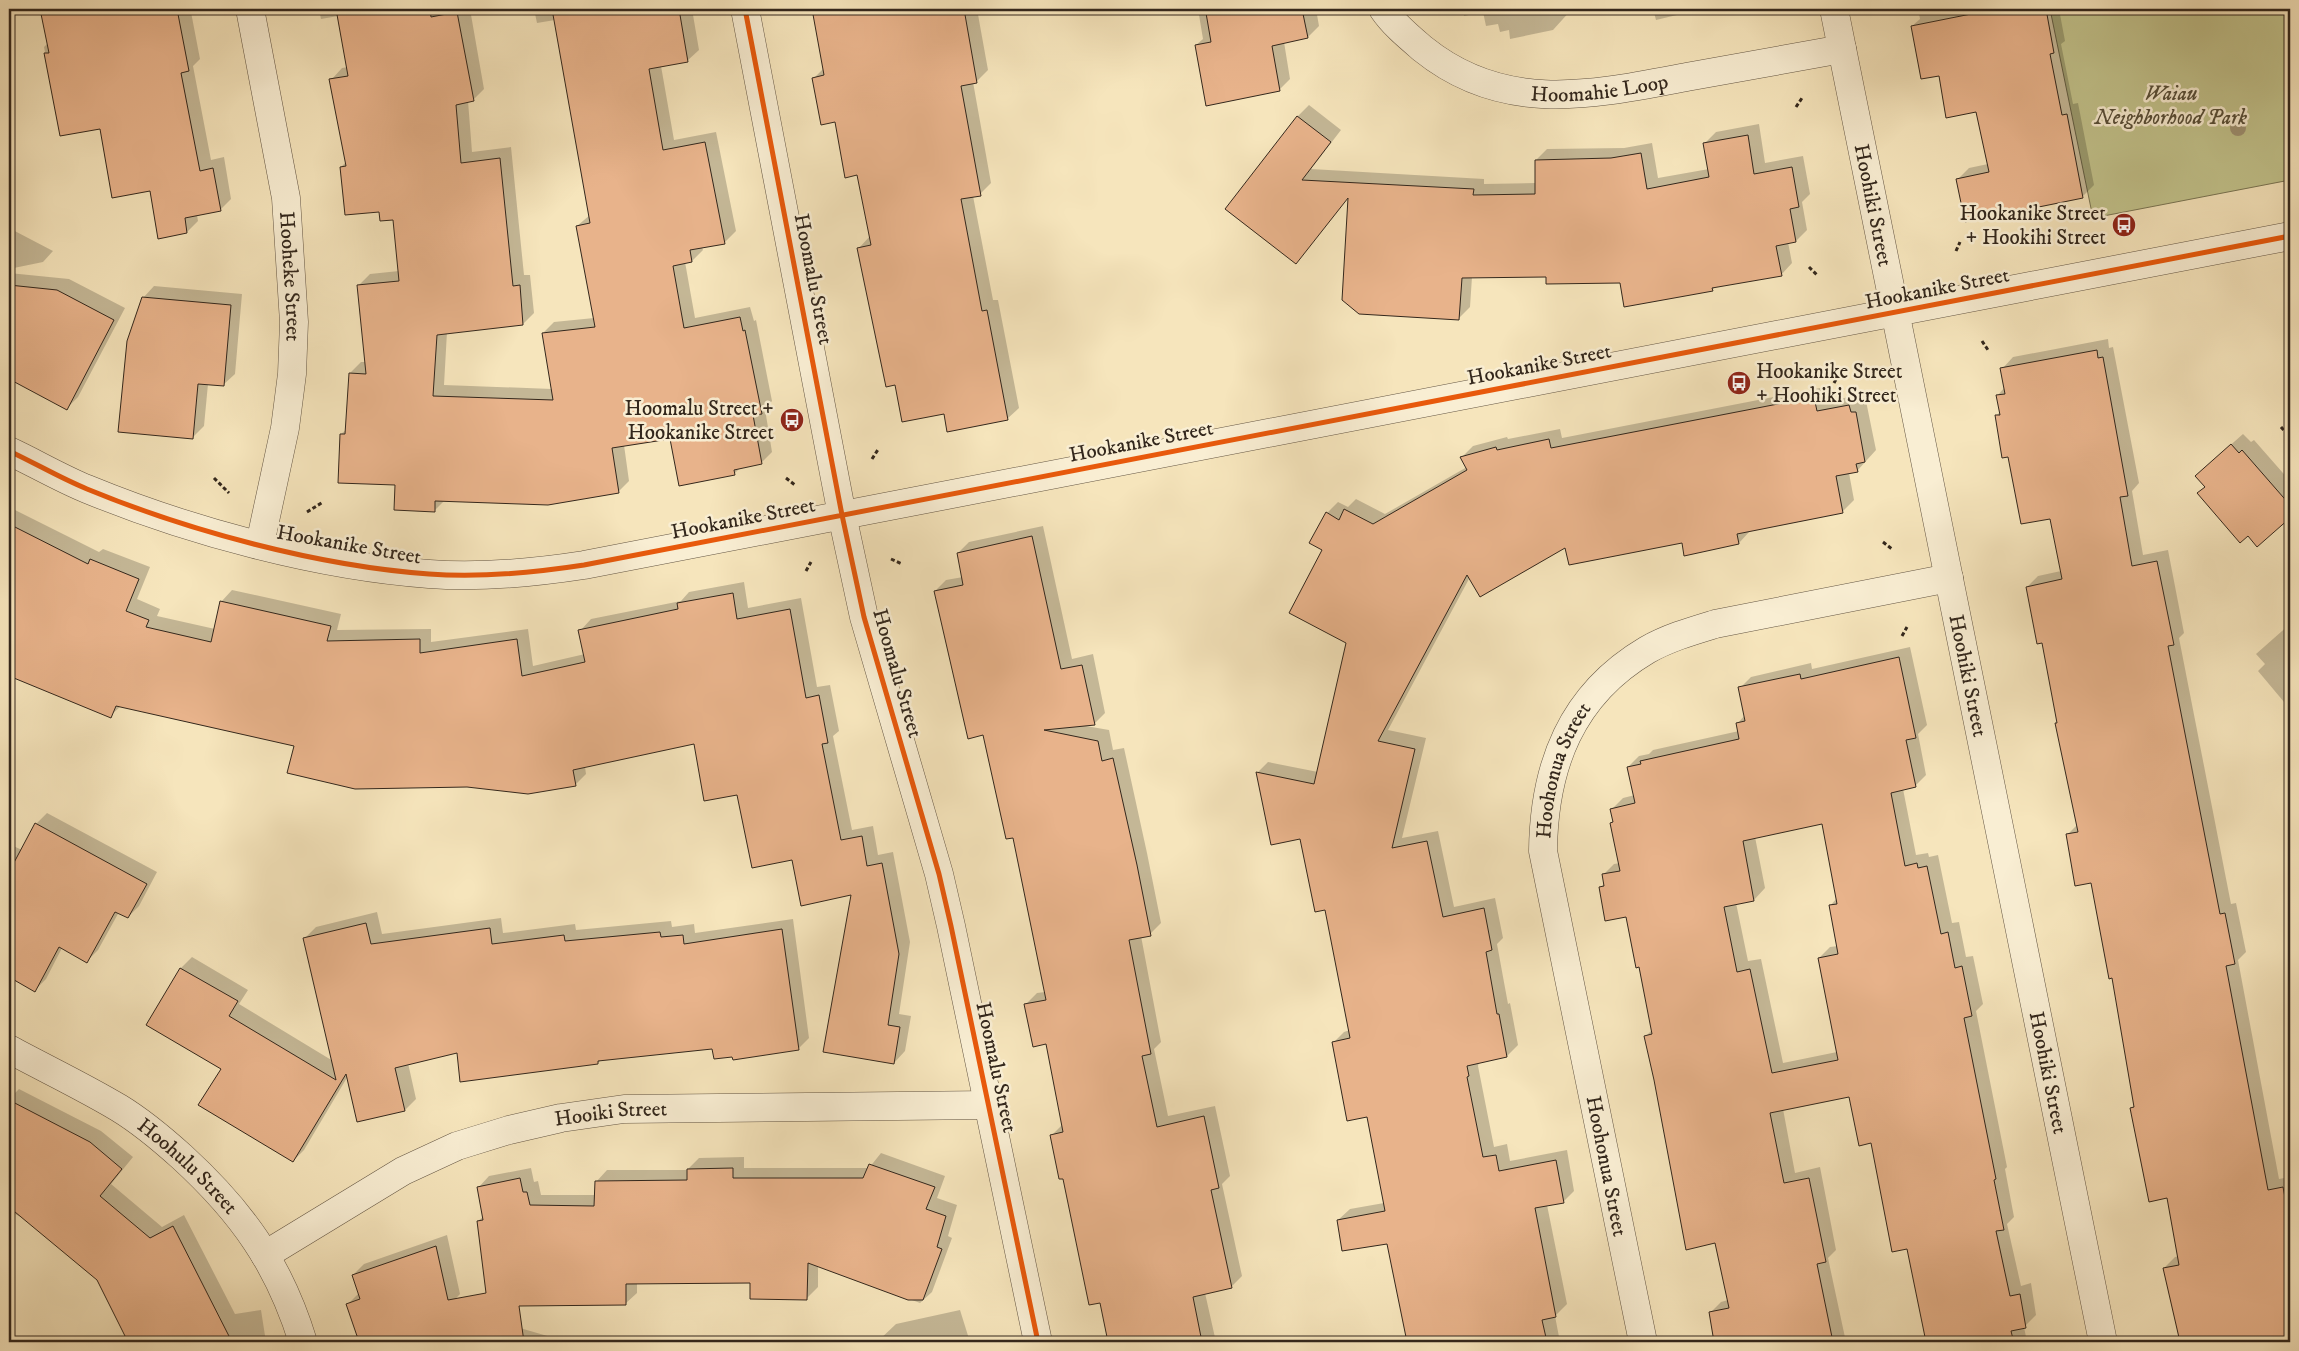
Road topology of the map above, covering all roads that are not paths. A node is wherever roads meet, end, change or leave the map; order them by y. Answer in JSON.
{"nodes":[{"id":1,"x":250,"y":9,"type":"edge"},
{"id":2,"x":745,"y":9,"type":"edge"},
{"id":3,"x":1382,"y":9,"type":"edge"},
{"id":4,"x":1834,"y":9,"type":"edge"},
{"id":5,"x":1842,"y":49,"type":"junction"},
{"id":6,"x":2290,"y":236,"type":"edge"},
{"id":7,"x":1894,"y":312,"type":"junction"},
{"id":8,"x":9,"y":451,"type":"edge"},
{"id":9,"x":842,"y":515,"type":"junction"},
{"id":10,"x":260,"y":544,"type":"junction"},
{"id":11,"x":1949,"y":578,"type":"junction"},
{"id":12,"x":9,"y":1049,"type":"edge"},
{"id":13,"x":988,"y":1105,"type":"junction"},
{"id":14,"x":265,"y":1255,"type":"junction"},
{"id":15,"x":303,"y":1342,"type":"edge"},
{"id":16,"x":1038,"y":1342,"type":"edge"},
{"id":17,"x":1642,"y":1342,"type":"edge"},
{"id":18,"x":2103,"y":1342,"type":"edge"}],
"edges":[{"from":1,"to":10,"type":"street","name":"Hooheke Street"},
{"from":2,"to":9,"type":"street","name":"Hoomalu Street"},
{"from":3,"to":5,"type":"street","name":"Hoomahie Loop"},
{"from":4,"to":5,"type":"street","name":"Hoohiki Street"},
{"from":5,"to":7,"type":"street","name":"Hoohiki Street"},
{"from":6,"to":7,"type":"street","name":"Hookanike Street"},
{"from":7,"to":9,"type":"street","name":"Hookanike Street"},
{"from":7,"to":11,"type":"street","name":"Hoohiki Street"},
{"from":8,"to":10,"type":"street","name":"Hookanike Street"},
{"from":9,"to":10,"type":"street","name":"Hookanike Street"},
{"from":9,"to":13,"type":"street","name":"Hoomalu Street"},
{"from":11,"to":17,"type":"street","name":"Hoohonua Street"},
{"from":11,"to":18,"type":"street","name":"Hoohiki Street"},
{"from":12,"to":14,"type":"street","name":"Hoohulu Street"},
{"from":13,"to":14,"type":"street","name":"Hooiki Street"},
{"from":13,"to":16,"type":"street","name":"Hoomalu Street"},
{"from":14,"to":15,"type":"street","name":"Hoohulu Street"}]}
